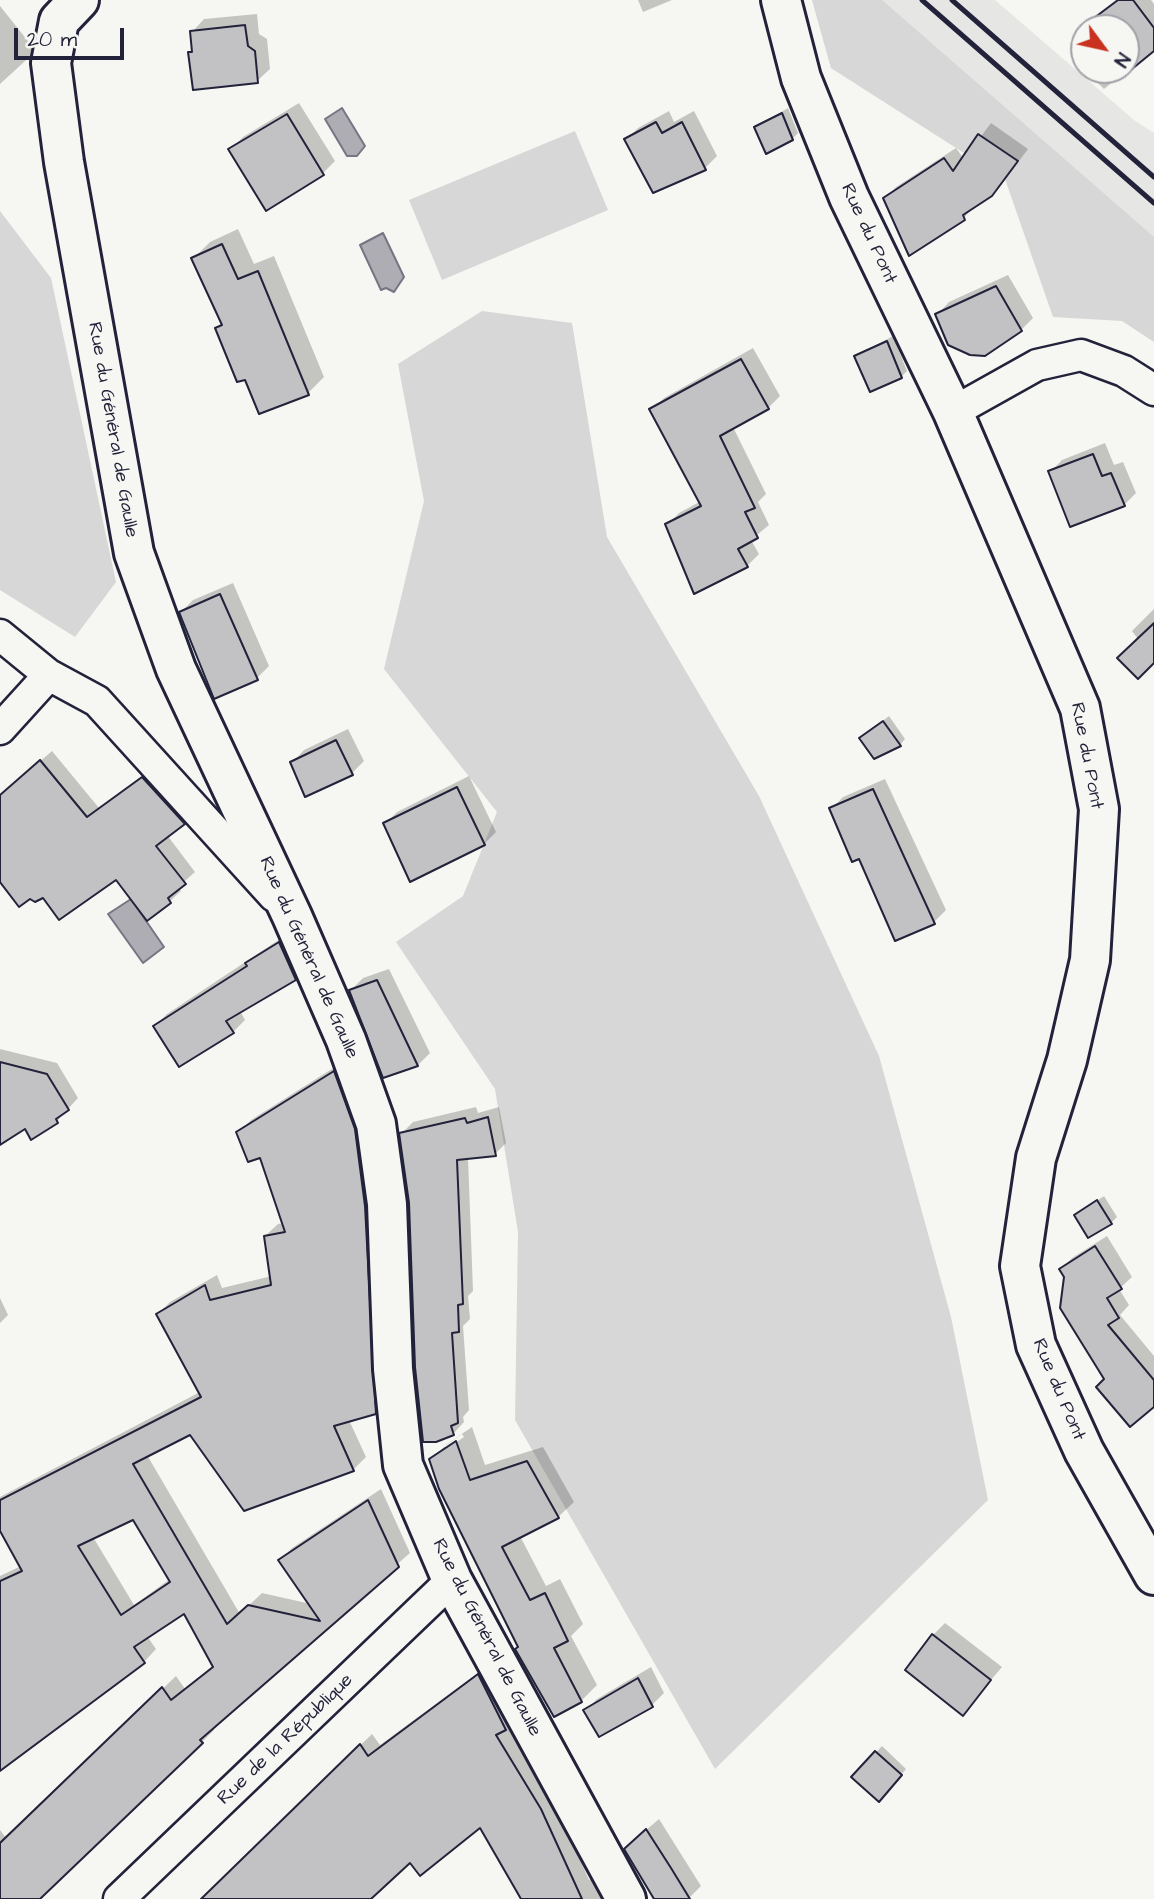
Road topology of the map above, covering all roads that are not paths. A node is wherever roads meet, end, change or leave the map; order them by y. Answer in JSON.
{"nodes":[{"id":1,"x":79,"y":0,"type":"edge"},
{"id":2,"x":781,"y":0,"type":"edge"},
{"id":3,"x":1154,"y":390,"type":"edge"},
{"id":4,"x":953,"y":412,"type":"junction"},
{"id":5,"x":0,"y":635,"type":"edge"},
{"id":6,"x":50,"y":675,"type":"junction"},
{"id":7,"x":0,"y":729,"type":"edge"},
{"id":8,"x":292,"y":916,"type":"junction"},
{"id":9,"x":1154,"y":1575,"type":"edge"},
{"id":10,"x":452,"y":1580,"type":"junction"},
{"id":11,"x":119,"y":1899,"type":"edge"},
{"id":12,"x":626,"y":1899,"type":"edge"}],
"edges":[{"from":1,"to":8,"type":"street","name":"Rue du Général de Gaulle"},
{"from":2,"to":4,"type":"street","name":"Rue du Pont"},
{"from":3,"to":4,"type":"street"},
{"from":4,"to":9,"type":"street","name":"Rue du Pont"},
{"from":5,"to":6,"type":"street"},
{"from":6,"to":7,"type":"street"},
{"from":6,"to":8,"type":"street"},
{"from":8,"to":10,"type":"street","name":"Rue du Général de Gaulle"},
{"from":10,"to":11,"type":"street","name":"Rue de la République"},
{"from":10,"to":12,"type":"street","name":"Rue du Général de Gaulle"}]}
